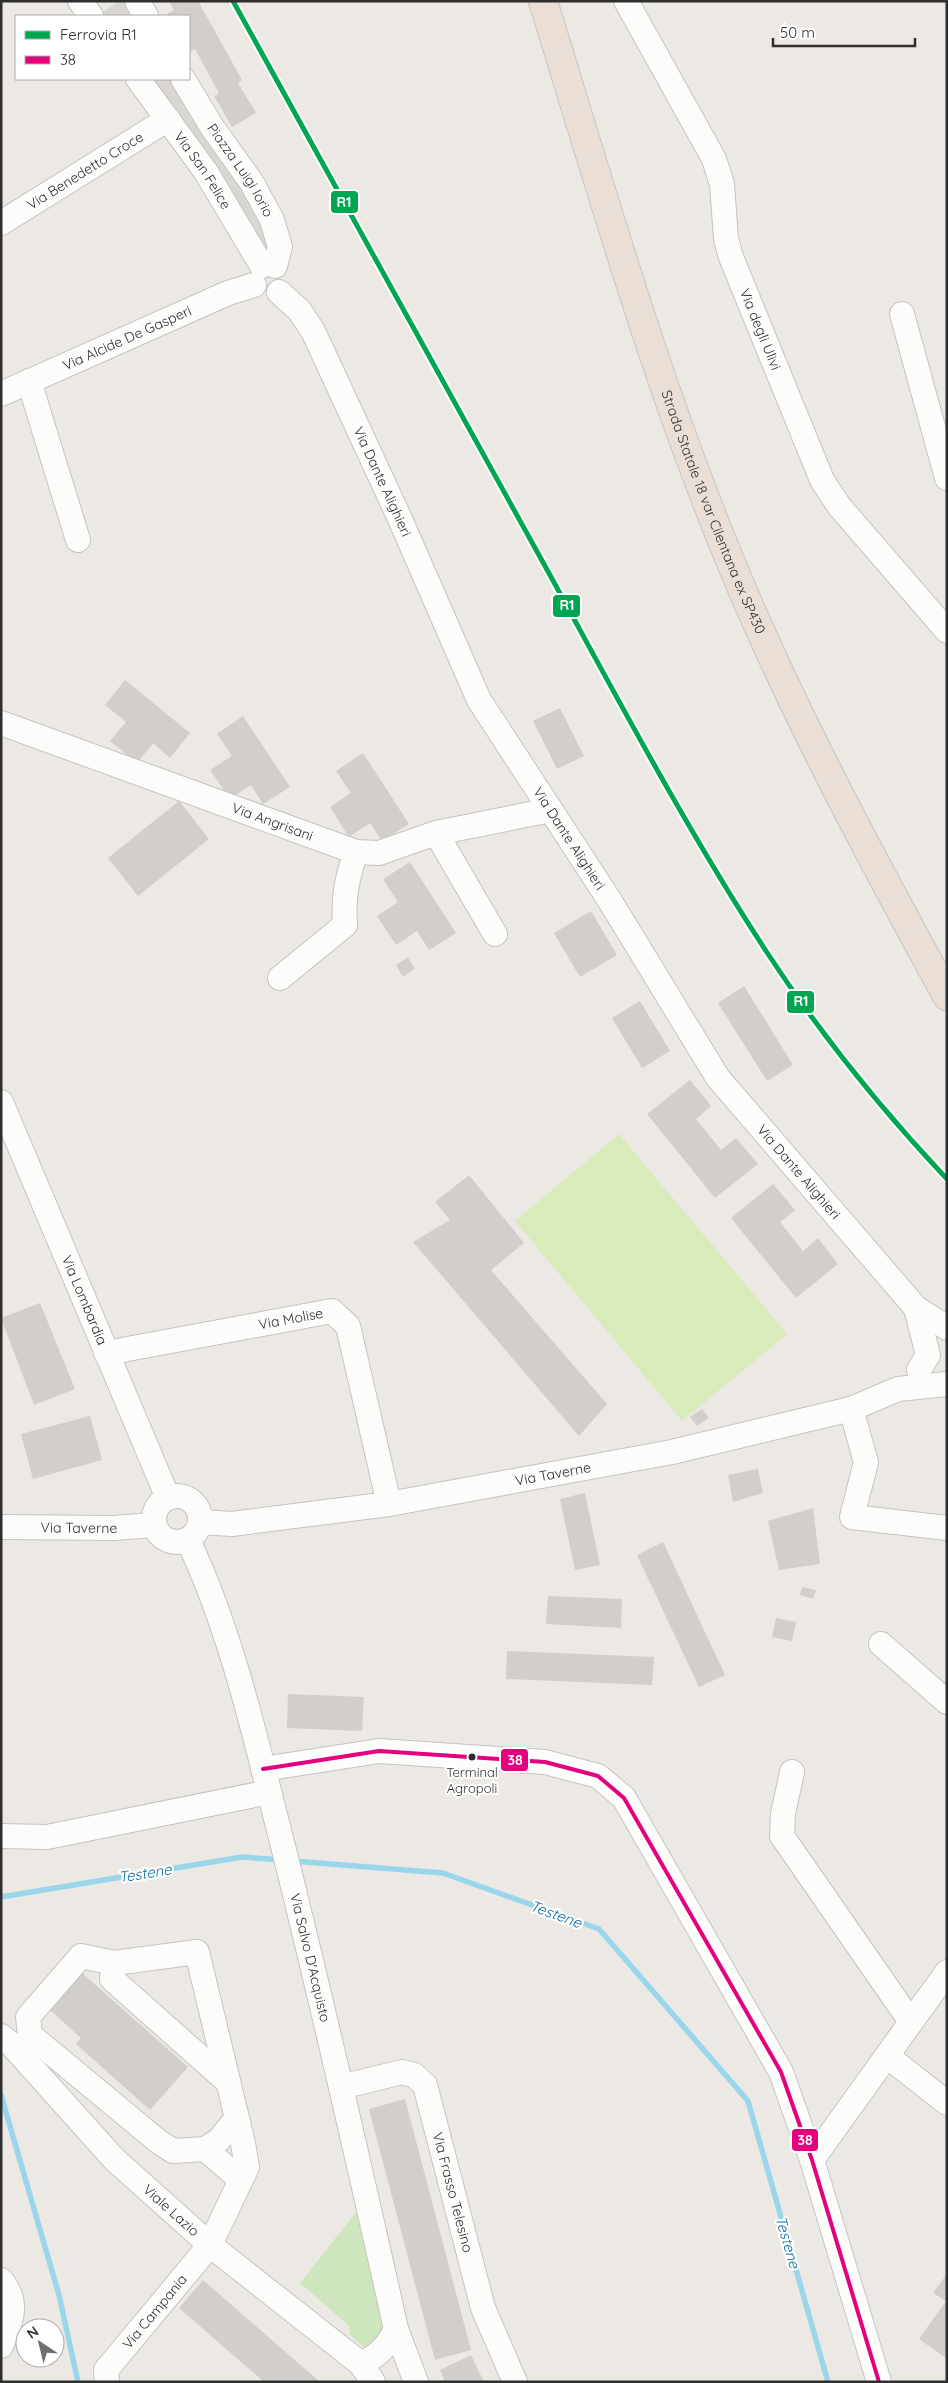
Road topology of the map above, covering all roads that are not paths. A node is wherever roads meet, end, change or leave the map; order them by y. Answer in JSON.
{"nodes":[{"id":1,"x":80,"y":1,"type":"edge"},
{"id":2,"x":137,"y":1,"type":"edge"},
{"id":3,"x":543,"y":1,"type":"edge"},
{"id":4,"x":626,"y":1,"type":"edge"},
{"id":5,"x":90,"y":15,"type":"edge"},
{"id":6,"x":145,"y":15,"type":"edge"},
{"id":7,"x":139,"y":80,"type":"edge"},
{"id":8,"x":185,"y":80,"type":"edge"},
{"id":9,"x":168,"y":119,"type":"junction"},
{"id":10,"x":1,"y":223,"type":"edge"},
{"id":11,"x":264,"y":272,"type":"junction"},
{"id":12,"x":902,"y":314,"type":"dead end"},
{"id":13,"x":29,"y":381,"type":"junction"},
{"id":14,"x":1,"y":394,"type":"edge"},
{"id":15,"x":947,"y":478,"type":"edge"},
{"id":16,"x":78,"y":540,"type":"dead end"},
{"id":17,"x":947,"y":631,"type":"edge"},
{"id":18,"x":1,"y":723,"type":"edge"},
{"id":19,"x":551,"y":810,"type":"junction"},
{"id":20,"x":436,"y":833,"type":"junction"},
{"id":21,"x":356,"y":852,"type":"junction"},
{"id":22,"x":495,"y":934,"type":"dead end"},
{"id":23,"x":280,"y":978,"type":"dead end"},
{"id":24,"x":947,"y":996,"type":"edge"},
{"id":25,"x":1,"y":1102,"type":"edge"},
{"id":26,"x":916,"y":1308,"type":"junction"},
{"id":27,"x":947,"y":1328,"type":"edge"},
{"id":28,"x":106,"y":1353,"type":"junction"},
{"id":29,"x":947,"y":1353,"type":"edge"},
{"id":30,"x":919,"y":1370,"type":"junction"},
{"id":31,"x":944,"y":1383,"type":"edge"},
{"id":32,"x":898,"y":1389,"type":"junction"},
{"id":33,"x":851,"y":1408,"type":"junction"},
{"id":34,"x":168,"y":1498,"type":"junction"},
{"id":35,"x":388,"y":1504,"type":"junction"},
{"id":36,"x":154,"y":1525,"type":"junction"},
{"id":37,"x":1,"y":1527,"type":"edge"},
{"id":38,"x":947,"y":1528,"type":"edge"},
{"id":39,"x":194,"y":1531,"type":"junction"},
{"id":40,"x":881,"y":1644,"type":"dead end"},
{"id":41,"x":947,"y":1702,"type":"edge"},
{"id":42,"x":263,"y":1769,"type":"junction"},
{"id":43,"x":792,"y":1772,"type":"dead end"},
{"id":44,"x":270,"y":1796,"type":"junction"},
{"id":45,"x":1,"y":1836,"type":"edge"},
{"id":46,"x":114,"y":1963,"type":"junction"},
{"id":47,"x":947,"y":1972,"type":"edge"},
{"id":48,"x":911,"y":2022,"type":"junction"},
{"id":49,"x":1,"y":2036,"type":"edge"},
{"id":50,"x":887,"y":2056,"type":"junction"},
{"id":51,"x":228,"y":2082,"type":"junction"},
{"id":52,"x":341,"y":2087,"type":"junction"},
{"id":53,"x":947,"y":2103,"type":"edge"},
{"id":54,"x":237,"y":2118,"type":"junction"},
{"id":55,"x":205,"y":2149,"type":"junction"},
{"id":56,"x":812,"y":2160,"type":"junction"},
{"id":57,"x":241,"y":2180,"type":"junction"},
{"id":58,"x":210,"y":2245,"type":"junction"},
{"id":59,"x":1,"y":2280,"type":"edge"},
{"id":60,"x":396,"y":2329,"type":"junction"},
{"id":61,"x":1,"y":2346,"type":"edge"},
{"id":62,"x":367,"y":2373,"type":"edge"},
{"id":63,"x":414,"y":2376,"type":"edge"},
{"id":64,"x":107,"y":2382,"type":"edge"},
{"id":65,"x":515,"y":2382,"type":"edge"},
{"id":66,"x":879,"y":2382,"type":"edge"}],
"edges":[{"from":1,"to":5,"type":"street"},
{"from":2,"to":6,"type":"street"},
{"from":3,"to":24,"type":"highway","name":"Strada Statale 18 var Cilentana ex SP430"},
{"from":4,"to":17,"type":"street","name":"Via degli Ulivi"},
{"from":7,"to":9,"type":"street","name":"Via San Felice"},
{"from":8,"to":11,"type":"street","name":"Piazza Luigi Iorio"},
{"from":9,"to":10,"type":"street","name":"Via Benedetto Croce"},
{"from":9,"to":11,"type":"street","name":"Via San Felice"},
{"from":11,"to":13,"type":"street","name":"Via Alcide De Gasperi"},
{"from":11,"to":19,"type":"street","name":"Via Dante Alighieri"},
{"from":12,"to":15,"type":"street"},
{"from":13,"to":14,"type":"street","name":"Via Alcide De Gasperi"},
{"from":13,"to":16,"type":"street"},
{"from":18,"to":21,"type":"street","name":"Via Angrisani"},
{"from":19,"to":20,"type":"street","name":"Via Angrisani"},
{"from":19,"to":26,"type":"street","name":"Via Dante Alighieri"},
{"from":20,"to":21,"type":"street","name":"Via Angrisani"},
{"from":20,"to":22,"type":"street"},
{"from":21,"to":23,"type":"street"},
{"from":25,"to":28,"type":"street","name":"Via Lombardia"},
{"from":26,"to":27,"type":"street","name":"Via Dante Alighieri"},
{"from":26,"to":30,"type":"street"},
{"from":28,"to":34,"type":"street","name":"Via Lombardia"},
{"from":28,"to":35,"type":"street","name":"Via Molise"},
{"from":29,"to":30,"type":"street","name":"Via Taverne"},
{"from":30,"to":32,"type":"street","name":"Via Taverne"},
{"from":31,"to":32,"type":"street","name":"Via Taverne"},
{"from":32,"to":33,"type":"street","name":"Via Taverne"},
{"from":33,"to":35,"type":"street","name":"Via Taverne"},
{"from":33,"to":38,"type":"street"},
{"from":34,"to":36,"type":"street"},
{"from":34,"to":39,"type":"street"},
{"from":35,"to":39,"type":"street","name":"Via Taverne"},
{"from":36,"to":37,"type":"street","name":"Via Taverne"},
{"from":36,"to":39,"type":"street"},
{"from":39,"to":42,"type":"street","name":"Via Salvo D'Acquisto"},
{"from":40,"to":41,"type":"street"},
{"from":42,"to":44,"type":"street","name":"Via Salvo D'Acquisto"},
{"from":42,"to":56,"type":"street"},
{"from":43,"to":48,"type":"street"},
{"from":44,"to":45,"type":"street"},
{"from":44,"to":52,"type":"street","name":"Via Salvo D'Acquisto"},
{"from":46,"to":51,"type":"street"},
{"from":46,"to":51,"type":"street","name":"Via Campania"},
{"from":46,"to":55,"type":"street"},
{"from":47,"to":48,"type":"street"},
{"from":48,"to":50,"type":"street"},
{"from":49,"to":58,"type":"street","name":"Viale Lazio"},
{"from":50,"to":53,"type":"street"},
{"from":50,"to":56,"type":"street"},
{"from":51,"to":54,"type":"street","name":"Via Campania"},
{"from":52,"to":60,"type":"street","name":"Via Salvo D'Acquisto"},
{"from":52,"to":65,"type":"street","name":"Via Frasso Telesino"},
{"from":54,"to":55,"type":"street"},
{"from":54,"to":57,"type":"street","name":"Via Campania"},
{"from":55,"to":57,"type":"street"},
{"from":56,"to":66,"type":"street"},
{"from":57,"to":58,"type":"street","name":"Via Campania"},
{"from":58,"to":62,"type":"street","name":"Viale Lazio"},
{"from":58,"to":64,"type":"street","name":"Via Campania"},
{"from":59,"to":61,"type":"street"},
{"from":60,"to":62,"type":"street"},
{"from":60,"to":63,"type":"street","name":"Via Salvo D'Acquisto"},
{"from":62,"to":63,"type":"street","name":"Viale Lazio"}]}
